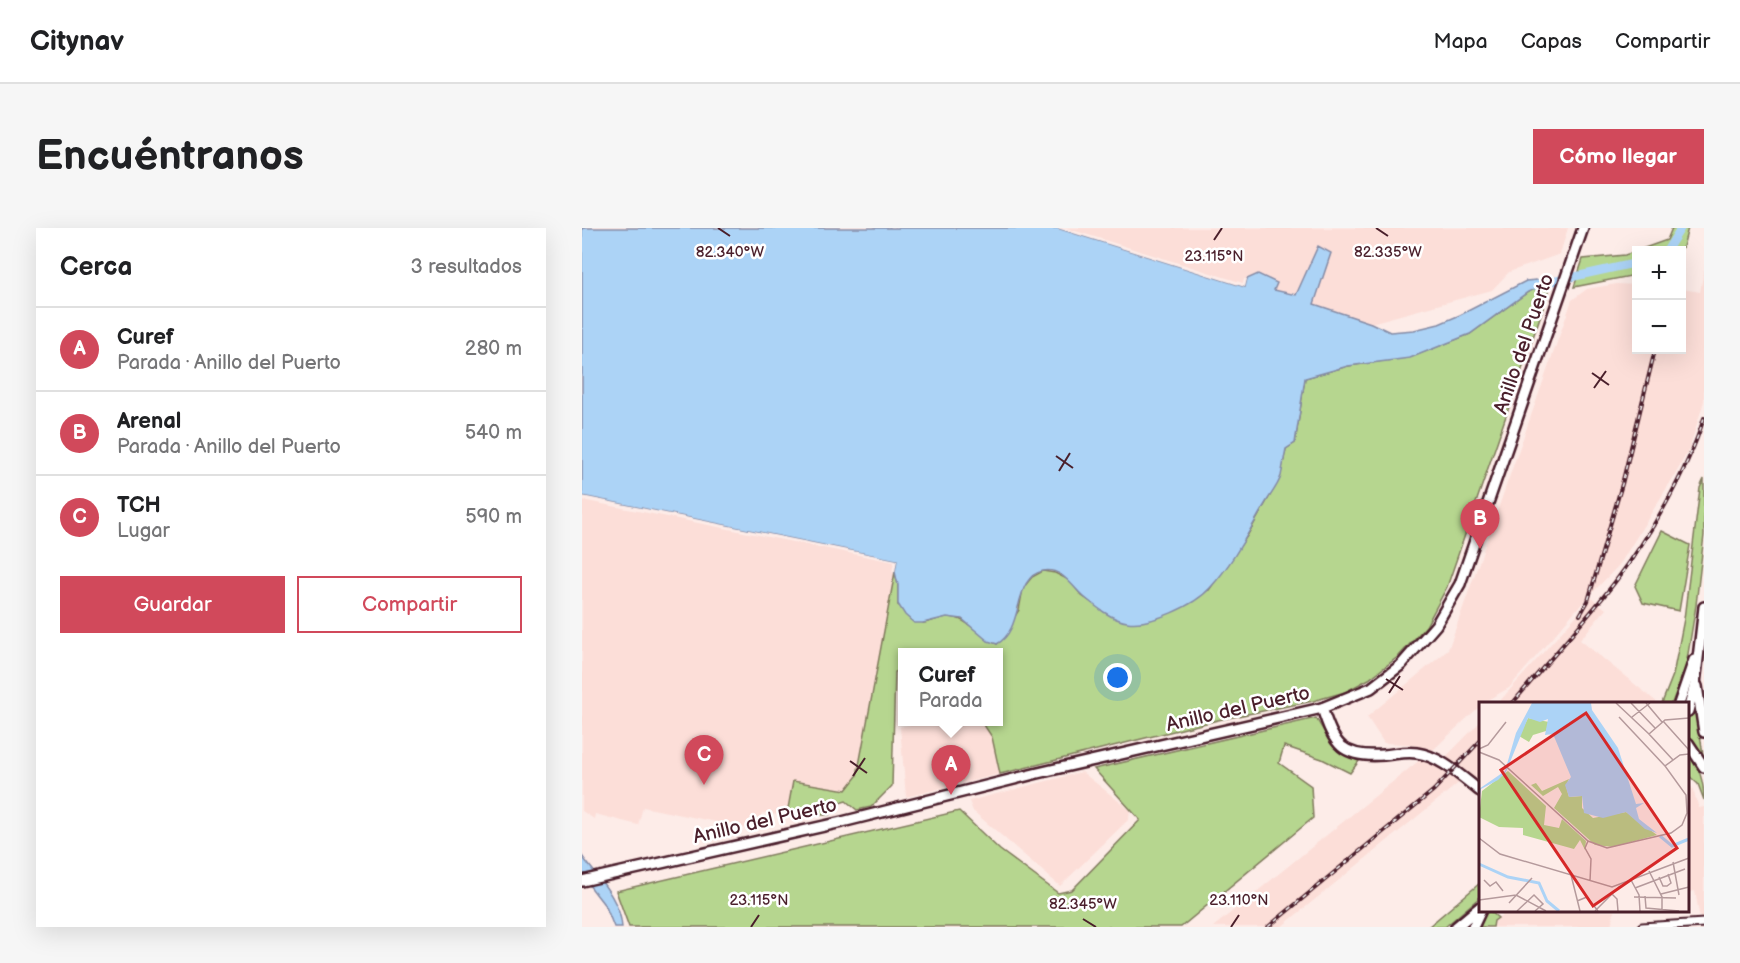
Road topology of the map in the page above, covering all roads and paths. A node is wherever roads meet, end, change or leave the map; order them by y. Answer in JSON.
{"nodes":[{"id":1,"x":1583,"y":228,"type":"edge"},
{"id":2,"x":1704,"y":609,"type":"edge"},
{"id":3,"x":1698,"y":649,"type":"junction"},
{"id":4,"x":1696,"y":675,"type":"junction"},
{"id":5,"x":1680,"y":702,"type":"edge"},
{"id":6,"x":1689,"y":706,"type":"edge"},
{"id":7,"x":1322,"y":708,"type":"junction"},
{"id":8,"x":1704,"y":732,"type":"edge"},
{"id":9,"x":1689,"y":746,"type":"edge"},
{"id":10,"x":1704,"y":767,"type":"edge"},
{"id":11,"x":1479,"y":790,"type":"edge"},
{"id":12,"x":582,"y":881,"type":"edge"},
{"id":13,"x":1479,"y":910,"type":"edge"},
{"id":14,"x":1480,"y":912,"type":"edge"},
{"id":15,"x":1704,"y":923,"type":"edge"},
{"id":16,"x":1456,"y":927,"type":"edge"},
{"id":17,"x":1473,"y":927,"type":"edge"},
{"id":18,"x":1642,"y":927,"type":"edge"}],
"edges":[{"from":1,"to":7,"type":"main road","name":"Anillo del Puerto"},
{"from":2,"to":3,"type":"main road"},
{"from":3,"to":4,"type":"main road"},
{"from":3,"to":5,"type":"main road"},
{"from":4,"to":6,"type":"main road"},
{"from":4,"to":8,"type":"main road"},
{"from":7,"to":11,"type":"main road"},
{"from":7,"to":12,"type":"main road","name":"Anillo del Puerto"},
{"from":9,"to":10,"type":"main road"},
{"from":13,"to":16,"type":"main road"},
{"from":14,"to":17,"type":"main road"},
{"from":15,"to":18,"type":"street"}]}
